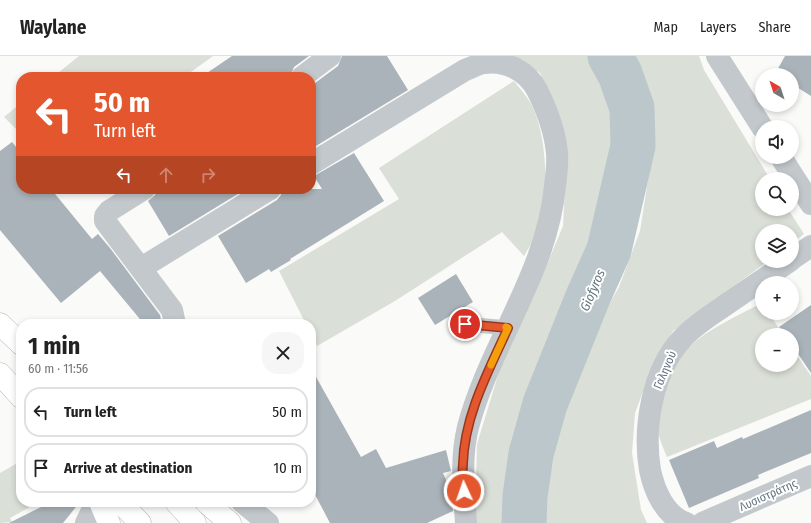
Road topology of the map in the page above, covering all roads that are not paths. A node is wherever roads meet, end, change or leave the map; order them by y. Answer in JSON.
{"nodes":[{"id":1,"x":330,"y":56,"type":"edge"},
{"id":2,"x":717,"y":56,"type":"edge"},
{"id":3,"x":458,"y":63,"type":"edge"},
{"id":4,"x":309,"y":72,"type":"edge"},
{"id":5,"x":758,"y":120,"type":"edge"},
{"id":6,"x":316,"y":161,"type":"edge"},
{"id":7,"x":785,"y":164,"type":"edge"},
{"id":8,"x":137,"y":194,"type":"edge"},
{"id":9,"x":262,"y":194,"type":"edge"},
{"id":10,"x":811,"y":204,"type":"edge"},
{"id":11,"x":811,"y":246,"type":"edge"},
{"id":12,"x":799,"y":254,"type":"edge"},
{"id":13,"x":141,"y":268,"type":"junction"},
{"id":14,"x":779,"y":268,"type":"edge"},
{"id":15,"x":176,"y":319,"type":"edge"},
{"id":16,"x":0,"y":324,"type":"edge"},
{"id":17,"x":465,"y":324,"type":"dead end"},
{"id":18,"x":508,"y":328,"type":"junction"},
{"id":19,"x":16,"y":339,"type":"edge"},
{"id":20,"x":0,"y":374,"type":"edge"},
{"id":21,"x":16,"y":392,"type":"edge"},
{"id":22,"x":811,"y":476,"type":"edge"},
{"id":23,"x":94,"y":507,"type":"edge"},
{"id":24,"x":102,"y":507,"type":"edge"},
{"id":25,"x":125,"y":507,"type":"edge"},
{"id":26,"x":181,"y":507,"type":"edge"},
{"id":27,"x":212,"y":507,"type":"edge"},
{"id":28,"x":248,"y":507,"type":"edge"},
{"id":29,"x":86,"y":523,"type":"edge"},
{"id":30,"x":109,"y":523,"type":"edge"},
{"id":31,"x":140,"y":523,"type":"edge"},
{"id":32,"x":195,"y":523,"type":"edge"},
{"id":33,"x":230,"y":523,"type":"edge"},
{"id":34,"x":268,"y":523,"type":"edge"},
{"id":35,"x":466,"y":523,"type":"edge"},
{"id":36,"x":686,"y":523,"type":"edge"},
{"id":37,"x":702,"y":523,"type":"edge"}],
"edges":[{"from":1,"to":4,"type":"street"},
{"from":2,"to":5,"type":"street"},
{"from":3,"to":6,"type":"street"},
{"from":3,"to":18,"type":"street"},
{"from":7,"to":10,"type":"street"},
{"from":8,"to":13,"type":"street"},
{"from":9,"to":13,"type":"street"},
{"from":11,"to":12,"type":"street","name":"Γαληνού"},
{"from":13,"to":15,"type":"street"},
{"from":14,"to":36,"type":"street","name":"Γαληνού"},
{"from":16,"to":19,"type":"main road"},
{"from":17,"to":18,"type":"lane"},
{"from":18,"to":35,"type":"street"},
{"from":20,"to":21,"type":"main road"},
{"from":22,"to":37,"type":"street","name":"Λυσιστράτης"},
{"from":23,"to":29,"type":"street"},
{"from":24,"to":30,"type":"main road"},
{"from":25,"to":31,"type":"main road"},
{"from":26,"to":32,"type":"main road"},
{"from":27,"to":33,"type":"main road"},
{"from":28,"to":34,"type":"street"}]}
